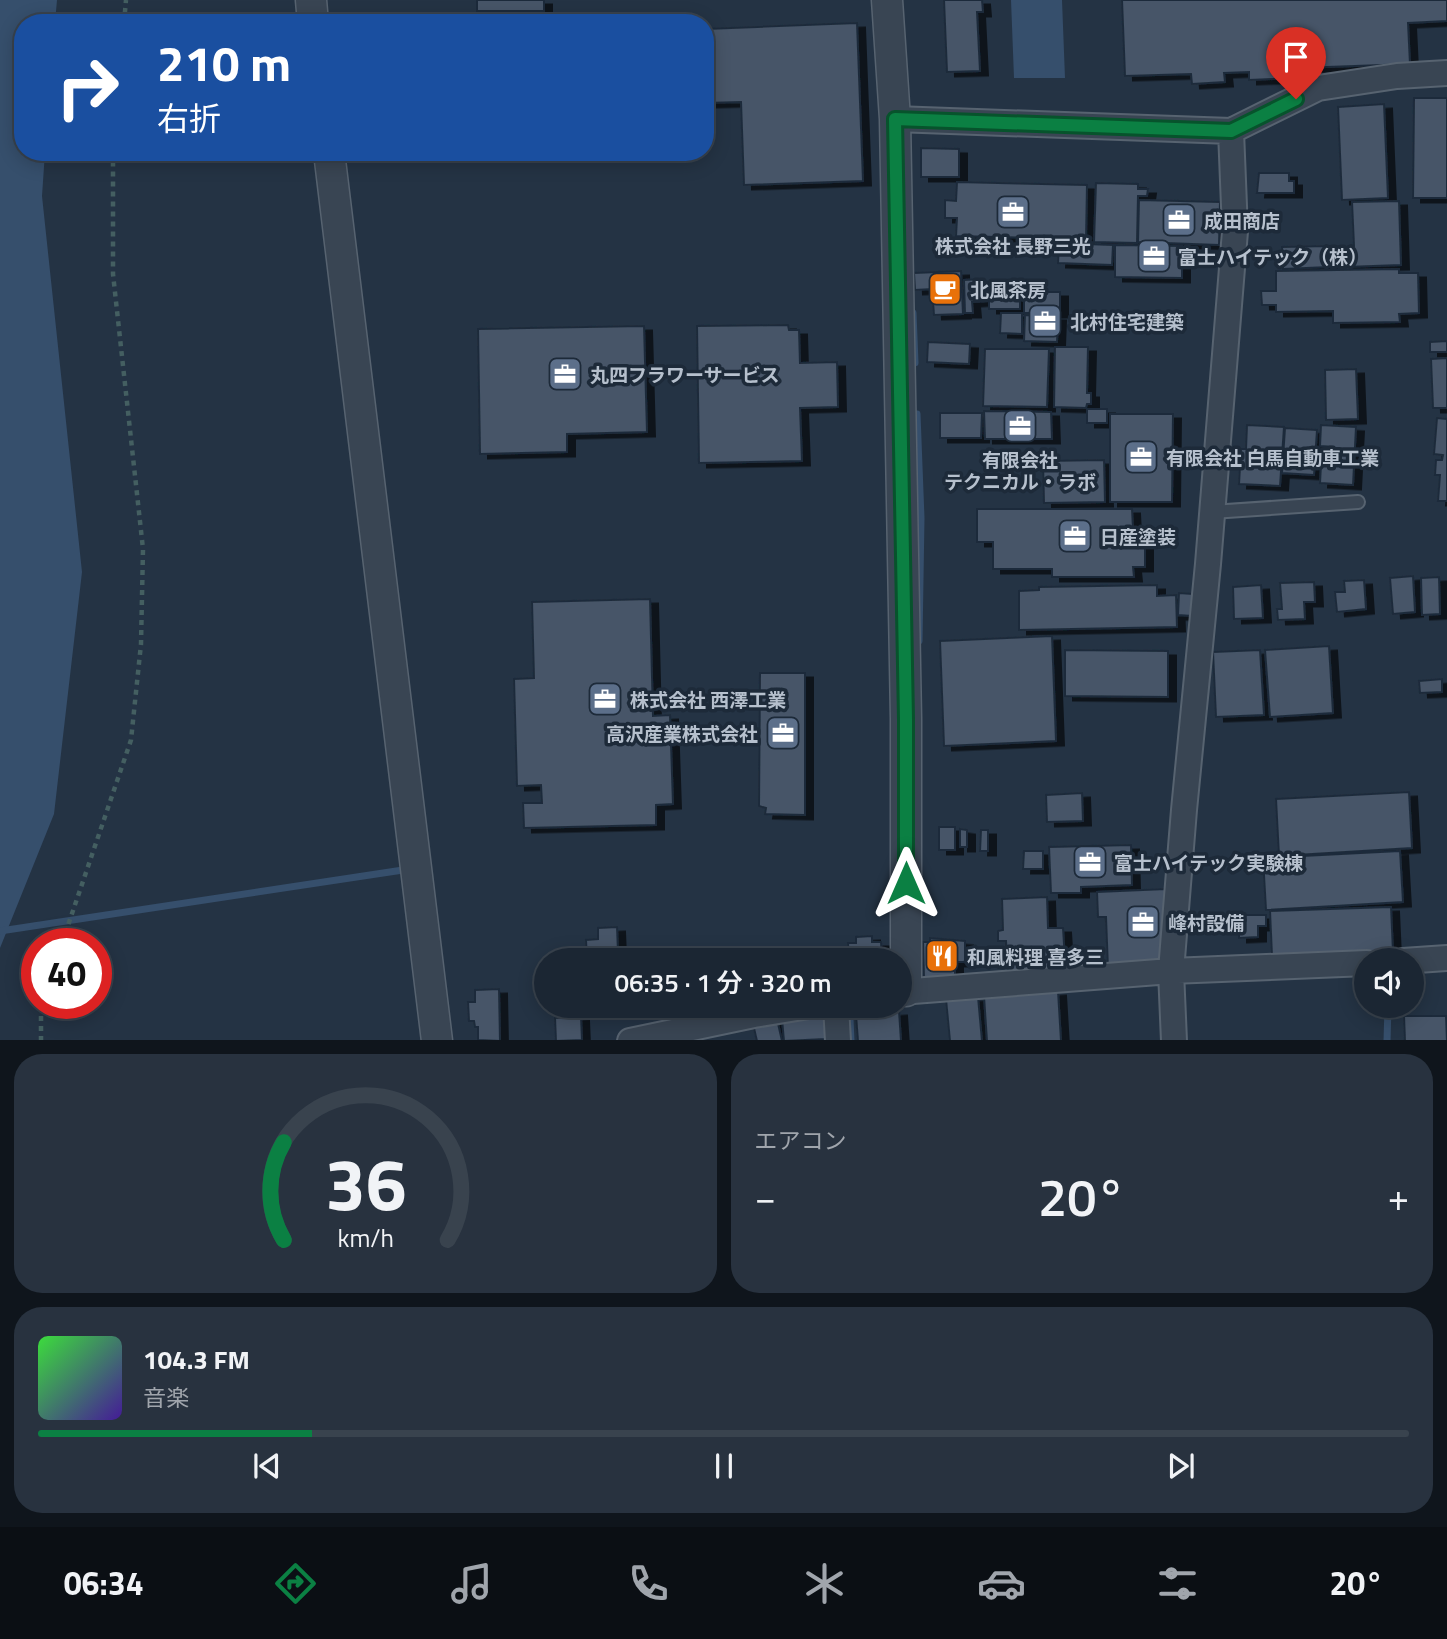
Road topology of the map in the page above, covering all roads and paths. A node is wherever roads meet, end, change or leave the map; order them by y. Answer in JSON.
{"nodes":[{"id":1,"x":887,"y":0,"type":"edge"},
{"id":2,"x":1447,"y":73,"type":"edge"},
{"id":3,"x":895,"y":119,"type":"junction"},
{"id":4,"x":1231,"y":131,"type":"junction"},
{"id":5,"x":113,"y":161,"type":"edge"},
{"id":6,"x":331,"y":161,"type":"edge"},
{"id":7,"x":1358,"y":502,"type":"dead end"},
{"id":8,"x":1212,"y":512,"type":"junction"},
{"id":9,"x":67,"y":928,"type":"edge"},
{"id":10,"x":903,"y":948,"type":"edge"},
{"id":11,"x":1447,"y":958,"type":"edge"},
{"id":12,"x":1424,"y":960,"type":"edge"},
{"id":13,"x":1354,"y":964,"type":"edge"},
{"id":14,"x":1171,"y":971,"type":"junction"},
{"id":15,"x":912,"y":991,"type":"edge"},
{"id":16,"x":740,"y":1018,"type":"edge"},
{"id":17,"x":837,"y":1018,"type":"edge"},
{"id":18,"x":41,"y":1019,"type":"edge"},
{"id":19,"x":41,"y":1040,"type":"edge"},
{"id":20,"x":437,"y":1040,"type":"edge"},
{"id":21,"x":635,"y":1040,"type":"edge"},
{"id":22,"x":838,"y":1040,"type":"edge"},
{"id":23,"x":1174,"y":1040,"type":"edge"}],
"edges":[{"from":1,"to":3,"type":"street"},
{"from":2,"to":4,"type":"street"},
{"from":3,"to":4,"type":"street"},
{"from":3,"to":10,"type":"street"},
{"from":4,"to":8,"type":"street"},
{"from":5,"to":9,"type":"path"},
{"from":6,"to":20,"type":"street"},
{"from":7,"to":8,"type":"lane"},
{"from":8,"to":14,"type":"street"},
{"from":11,"to":12,"type":"street"},
{"from":13,"to":14,"type":"street"},
{"from":14,"to":15,"type":"street"},
{"from":14,"to":23,"type":"street"},
{"from":16,"to":21,"type":"street"},
{"from":17,"to":22,"type":"street"},
{"from":18,"to":19,"type":"path"}]}
